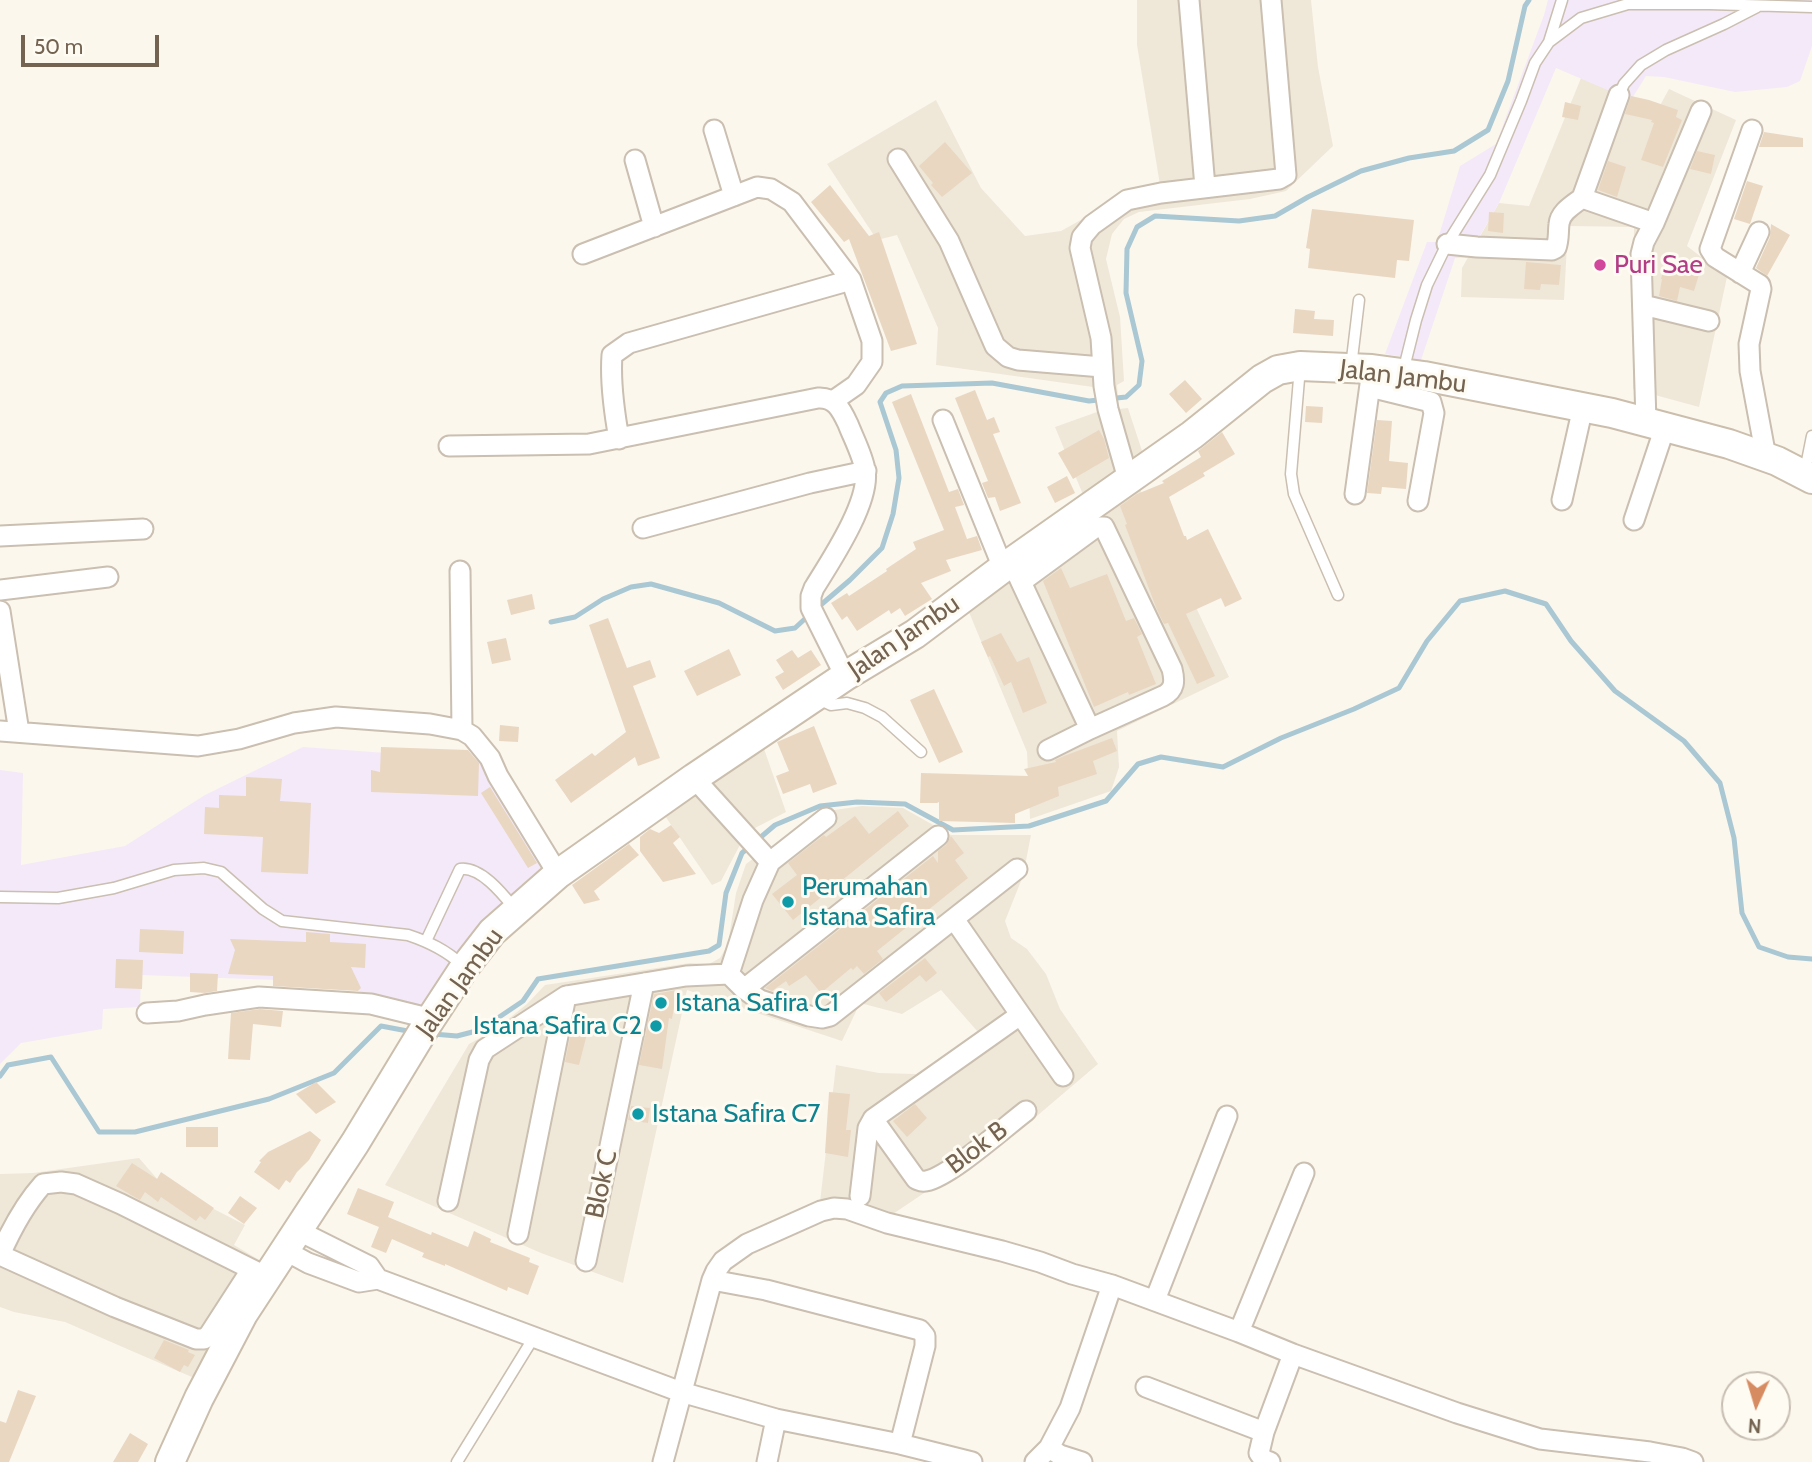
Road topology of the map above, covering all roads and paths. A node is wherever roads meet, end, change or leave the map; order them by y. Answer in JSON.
{"nodes":[{"id":1,"x":1189,"y":0,"type":"edge"},
{"id":2,"x":1271,"y":0,"type":"edge"},
{"id":3,"x":1562,"y":0,"type":"edge"},
{"id":4,"x":1760,"y":5,"type":"junction"},
{"id":5,"x":1812,"y":7,"type":"edge"},
{"id":6,"x":1549,"y":42,"type":"junction"},
{"id":7,"x":1619,"y":94,"type":"joint"},
{"id":8,"x":1701,"y":111,"type":"dead end"},
{"id":9,"x":714,"y":130,"type":"dead end"},
{"id":10,"x":1752,"y":130,"type":"dead end"},
{"id":11,"x":898,"y":159,"type":"dead end"},
{"id":12,"x":635,"y":160,"type":"dead end"},
{"id":13,"x":1205,"y":187,"type":"junction"},
{"id":14,"x":734,"y":197,"type":"junction"},
{"id":15,"x":1582,"y":198,"type":"junction"},
{"id":16,"x":1654,"y":223,"type":"junction"},
{"id":17,"x":654,"y":227,"type":"junction"},
{"id":18,"x":1759,"y":232,"type":"dead end"},
{"id":19,"x":1447,"y":244,"type":"junction"},
{"id":20,"x":583,"y":254,"type":"dead end"},
{"id":21,"x":1740,"y":273,"type":"junction"},
{"id":22,"x":851,"y":280,"type":"junction"},
{"id":23,"x":1359,"y":300,"type":"dead end"},
{"id":24,"x":1643,"y":305,"type":"junction"},
{"id":25,"x":1709,"y":321,"type":"dead end"},
{"id":26,"x":1300,"y":366,"type":"junction"},
{"id":27,"x":1403,"y":373,"type":"junction"},
{"id":28,"x":1365,"y":375,"type":"junction"},
{"id":29,"x":1103,"y":376,"type":"junction"},
{"id":30,"x":834,"y":401,"type":"junction"},
{"id":31,"x":1583,"y":407,"type":"junction"},
{"id":32,"x":943,"y":420,"type":"dead end"},
{"id":33,"x":1655,"y":425,"type":"junction"},
{"id":34,"x":1812,"y":436,"type":"edge"},
{"id":35,"x":619,"y":439,"type":"junction"},
{"id":36,"x":449,"y":446,"type":"dead end"},
{"id":37,"x":1766,"y":457,"type":"junction"},
{"id":38,"x":866,"y":471,"type":"junction"},
{"id":39,"x":1808,"y":477,"type":"edge"},
{"id":40,"x":1128,"y":479,"type":"junction"},
{"id":41,"x":1355,"y":494,"type":"dead end"},
{"id":42,"x":1562,"y":500,"type":"dead end"},
{"id":43,"x":1418,"y":501,"type":"dead end"},
{"id":44,"x":1634,"y":520,"type":"dead end"},
{"id":45,"x":643,"y":528,"type":"dead end"},
{"id":46,"x":144,"y":529,"type":"dead end"},
{"id":47,"x":0,"y":536,"type":"edge"},
{"id":48,"x":460,"y":571,"type":"dead end"},
{"id":49,"x":1012,"y":571,"type":"junction"},
{"id":50,"x":108,"y":577,"type":"dead end"},
{"id":51,"x":0,"y":590,"type":"edge"},
{"id":52,"x":1338,"y":595,"type":"dead end"},
{"id":53,"x":0,"y":611,"type":"edge"},
{"id":54,"x":847,"y":675,"type":"junction"},
{"id":55,"x":815,"y":697,"type":"junction"},
{"id":56,"x":1090,"y":729,"type":"junction"},
{"id":57,"x":461,"y":730,"type":"junction"},
{"id":58,"x":10,"y":732,"type":"edge"},
{"id":59,"x":1048,"y":750,"type":"dead end"},
{"id":60,"x":921,"y":752,"type":"dead end"},
{"id":61,"x":694,"y":778,"type":"junction"},
{"id":62,"x":826,"y":818,"type":"dead end"},
{"id":63,"x":938,"y":836,"type":"dead end"},
{"id":64,"x":765,"y":857,"type":"junction"},
{"id":65,"x":1017,"y":869,"type":"dead end"},
{"id":66,"x":558,"y":874,"type":"junction"},
{"id":67,"x":0,"y":897,"type":"edge"},
{"id":68,"x":517,"y":911,"type":"junction"},
{"id":69,"x":954,"y":919,"type":"junction"},
{"id":70,"x":426,"y":941,"type":"junction"},
{"id":71,"x":464,"y":968,"type":"junction"},
{"id":72,"x":729,"y":974,"type":"junction"},
{"id":73,"x":645,"y":983,"type":"junction"},
{"id":74,"x":744,"y":989,"type":"junction"},
{"id":75,"x":566,"y":996,"type":"junction"},
{"id":76,"x":147,"y":1013,"type":"dead end"},
{"id":77,"x":1020,"y":1015,"type":"junction"},
{"id":78,"x":425,"y":1028,"type":"junction"},
{"id":79,"x":1063,"y":1076,"type":"dead end"},
{"id":80,"x":1026,"y":1111,"type":"dead end"},
{"id":81,"x":1227,"y":1115,"type":"dead end"},
{"id":82,"x":873,"y":1119,"type":"junction"},
{"id":83,"x":1304,"y":1173,"type":"dead end"},
{"id":84,"x":860,"y":1196,"type":"dead end"},
{"id":85,"x":448,"y":1201,"type":"dead end"},
{"id":86,"x":518,"y":1234,"type":"dead end"},
{"id":87,"x":293,"y":1241,"type":"junction"},
{"id":88,"x":0,"y":1255,"type":"edge"},
{"id":89,"x":586,"y":1261,"type":"dead end"},
{"id":90,"x":259,"y":1274,"type":"junction"},
{"id":91,"x":712,"y":1280,"type":"junction"},
{"id":92,"x":1112,"y":1285,"type":"junction"},
{"id":93,"x":1155,"y":1300,"type":"junction"},
{"id":94,"x":1239,"y":1332,"type":"junction"},
{"id":95,"x":534,"y":1337,"type":"junction"},
{"id":96,"x":1293,"y":1354,"type":"junction"},
{"id":97,"x":1146,"y":1387,"type":"dead end"},
{"id":98,"x":681,"y":1392,"type":"junction"},
{"id":99,"x":776,"y":1419,"type":"junction"},
{"id":100,"x":1264,"y":1432,"type":"junction"},
{"id":101,"x":900,"y":1444,"type":"junction"},
{"id":102,"x":1042,"y":1455,"type":"edge"},
{"id":103,"x":1609,"y":1455,"type":"edge"},
{"id":104,"x":176,"y":1459,"type":"edge"},
{"id":105,"x":1685,"y":1461,"type":"edge"},
{"id":106,"x":457,"y":1462,"type":"edge"},
{"id":107,"x":663,"y":1462,"type":"edge"},
{"id":108,"x":767,"y":1462,"type":"edge"},
{"id":109,"x":972,"y":1462,"type":"edge"},
{"id":110,"x":1082,"y":1462,"type":"edge"},
{"id":111,"x":1270,"y":1462,"type":"edge"}],
"edges":[{"from":1,"to":13,"type":"street"},
{"from":2,"to":13,"type":"street"},
{"from":3,"to":6,"type":"lane"},
{"from":4,"to":5,"type":"lane"},
{"from":4,"to":6,"type":"lane"},
{"from":4,"to":7,"type":"lane"},
{"from":6,"to":19,"type":"lane"},
{"from":7,"to":15,"type":"street"},
{"from":8,"to":16,"type":"street"},
{"from":9,"to":14,"type":"street"},
{"from":10,"to":21,"type":"street"},
{"from":11,"to":29,"type":"street"},
{"from":12,"to":17,"type":"street"},
{"from":13,"to":29,"type":"street"},
{"from":14,"to":17,"type":"street"},
{"from":14,"to":22,"type":"street"},
{"from":15,"to":16,"type":"street"},
{"from":15,"to":19,"type":"street"},
{"from":16,"to":24,"type":"street"},
{"from":17,"to":20,"type":"street"},
{"from":18,"to":21,"type":"street"},
{"from":19,"to":27,"type":"lane"},
{"from":21,"to":37,"type":"street"},
{"from":22,"to":30,"type":"street"},
{"from":22,"to":35,"type":"street"},
{"from":23,"to":28,"type":"lane"},
{"from":24,"to":25,"type":"street"},
{"from":24,"to":33,"type":"street"},
{"from":26,"to":28,"type":"street","name":"Jalan Jambu"},
{"from":26,"to":40,"type":"street","name":"Jalan Jambu"},
{"from":26,"to":52,"type":"lane"},
{"from":27,"to":28,"type":"street","name":"Jalan Jambu"},
{"from":27,"to":31,"type":"street","name":"Jalan Jambu"},
{"from":28,"to":41,"type":"street"},
{"from":28,"to":43,"type":"street"},
{"from":29,"to":40,"type":"street"},
{"from":30,"to":35,"type":"street"},
{"from":30,"to":38,"type":"street"},
{"from":31,"to":33,"type":"street","name":"Jalan Jambu"},
{"from":31,"to":42,"type":"street"},
{"from":32,"to":49,"type":"street"},
{"from":33,"to":37,"type":"street","name":"Jalan Jambu"},
{"from":33,"to":44,"type":"street"},
{"from":34,"to":39,"type":"lane"},
{"from":35,"to":36,"type":"street"},
{"from":37,"to":39,"type":"street","name":"Jalan Jambu"},
{"from":38,"to":45,"type":"street"},
{"from":38,"to":54,"type":"street"},
{"from":40,"to":49,"type":"street","name":"Jalan Jambu"},
{"from":46,"to":47,"type":"street"},
{"from":48,"to":57,"type":"street"},
{"from":49,"to":54,"type":"street","name":"Jalan Jambu"},
{"from":49,"to":56,"type":"street"},
{"from":49,"to":56,"type":"street"},
{"from":50,"to":51,"type":"street"},
{"from":53,"to":58,"type":"street"},
{"from":54,"to":55,"type":"street","name":"Jalan Jambu"},
{"from":55,"to":60,"type":"lane"},
{"from":55,"to":61,"type":"street","name":"Jalan Jambu"},
{"from":56,"to":59,"type":"street"},
{"from":57,"to":58,"type":"street"},
{"from":57,"to":66,"type":"street"},
{"from":61,"to":64,"type":"street"},
{"from":61,"to":66,"type":"street","name":"Jalan Jambu"},
{"from":62,"to":64,"type":"street"},
{"from":63,"to":74,"type":"street"},
{"from":64,"to":72,"type":"street"},
{"from":65,"to":69,"type":"street"},
{"from":66,"to":68,"type":"street","name":"Jalan Jambu"},
{"from":67,"to":70,"type":"lane"},
{"from":68,"to":70,"type":"lane"},
{"from":68,"to":71,"type":"street","name":"Jalan Jambu"},
{"from":69,"to":74,"type":"street"},
{"from":69,"to":77,"type":"street"},
{"from":70,"to":71,"type":"lane"},
{"from":71,"to":78,"type":"street","name":"Jalan Jambu"},
{"from":72,"to":73,"type":"street"},
{"from":72,"to":74,"type":"street"},
{"from":73,"to":75,"type":"street"},
{"from":73,"to":89,"type":"street","name":"Blok C"},
{"from":75,"to":85,"type":"street"},
{"from":75,"to":86,"type":"street"},
{"from":76,"to":78,"type":"street"},
{"from":77,"to":79,"type":"street"},
{"from":77,"to":82,"type":"street"},
{"from":78,"to":87,"type":"street","name":"Jalan Jambu"},
{"from":80,"to":82,"type":"street","name":"Blok B"},
{"from":81,"to":93,"type":"street"},
{"from":82,"to":84,"type":"street"},
{"from":83,"to":94,"type":"street"},
{"from":87,"to":90,"type":"street","name":"Jalan Jambu"},
{"from":87,"to":95,"type":"street"},
{"from":88,"to":90,"type":"street"},
{"from":88,"to":90,"type":"street"},
{"from":90,"to":104,"type":"street","name":"Jalan Jambu"},
{"from":91,"to":92,"type":"street"},
{"from":91,"to":98,"type":"street"},
{"from":91,"to":101,"type":"street"},
{"from":92,"to":93,"type":"street"},
{"from":92,"to":102,"type":"street"},
{"from":93,"to":94,"type":"street"},
{"from":94,"to":96,"type":"street"},
{"from":95,"to":98,"type":"street"},
{"from":95,"to":106,"type":"lane"},
{"from":96,"to":100,"type":"street"},
{"from":96,"to":103,"type":"street"},
{"from":97,"to":100,"type":"street"},
{"from":98,"to":99,"type":"street"},
{"from":98,"to":107,"type":"street"},
{"from":99,"to":101,"type":"street"},
{"from":99,"to":108,"type":"street"},
{"from":100,"to":111,"type":"street"},
{"from":101,"to":109,"type":"street"},
{"from":102,"to":110,"type":"street"},
{"from":103,"to":105,"type":"street"}]}
